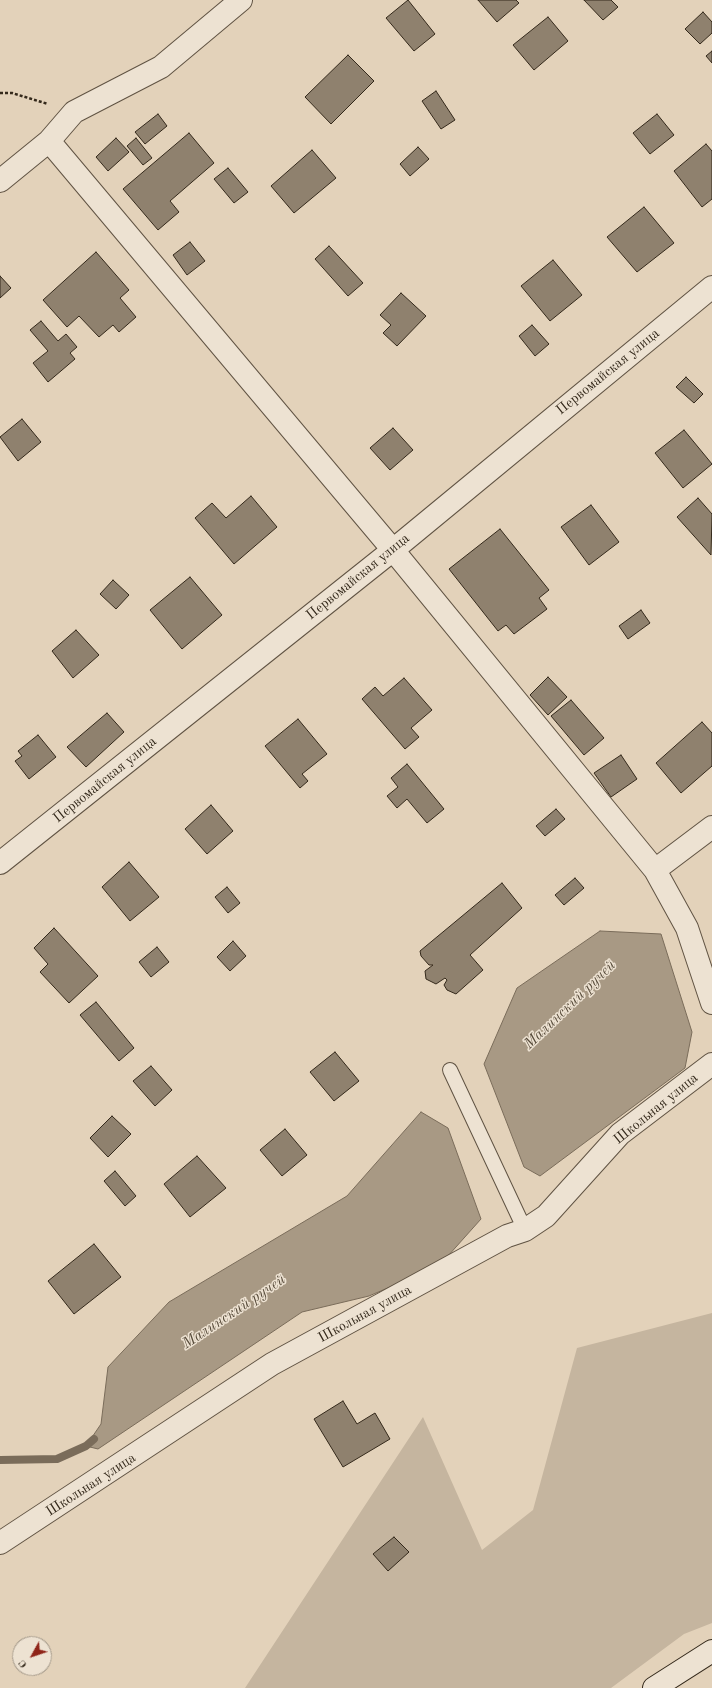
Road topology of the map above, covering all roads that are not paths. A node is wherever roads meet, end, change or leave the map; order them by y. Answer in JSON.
{"nodes":[{"id":1,"x":241,"y":0,"type":"edge"},
{"id":2,"x":49,"y":141,"type":"junction"},
{"id":3,"x":0,"y":181,"type":"edge"},
{"id":4,"x":712,"y":287,"type":"edge"},
{"id":5,"x":393,"y":550,"type":"junction"},
{"id":6,"x":712,"y":827,"type":"edge"},
{"id":7,"x":0,"y":863,"type":"edge"},
{"id":8,"x":655,"y":870,"type":"junction"},
{"id":9,"x":712,"y":1003,"type":"edge"},
{"id":10,"x":712,"y":1064,"type":"edge"},
{"id":11,"x":450,"y":1070,"type":"dead end"},
{"id":12,"x":525,"y":1230,"type":"junction"},
{"id":13,"x":0,"y":1544,"type":"edge"},
{"id":14,"x":712,"y":1651,"type":"edge"},
{"id":15,"x":654,"y":1688,"type":"edge"}],
"edges":[{"from":1,"to":2,"type":"street"},
{"from":2,"to":3,"type":"street"},
{"from":2,"to":5,"type":"street"},
{"from":4,"to":5,"type":"street","name":"Первомайская улица"},
{"from":5,"to":7,"type":"street","name":"Первомайская улица"},
{"from":5,"to":8,"type":"street"},
{"from":6,"to":8,"type":"street"},
{"from":8,"to":9,"type":"street"},
{"from":10,"to":12,"type":"street","name":"Школьная улица"},
{"from":11,"to":12,"type":"lane"},
{"from":12,"to":13,"type":"street","name":"Школьная улица"},
{"from":14,"to":15,"type":"street"}]}
